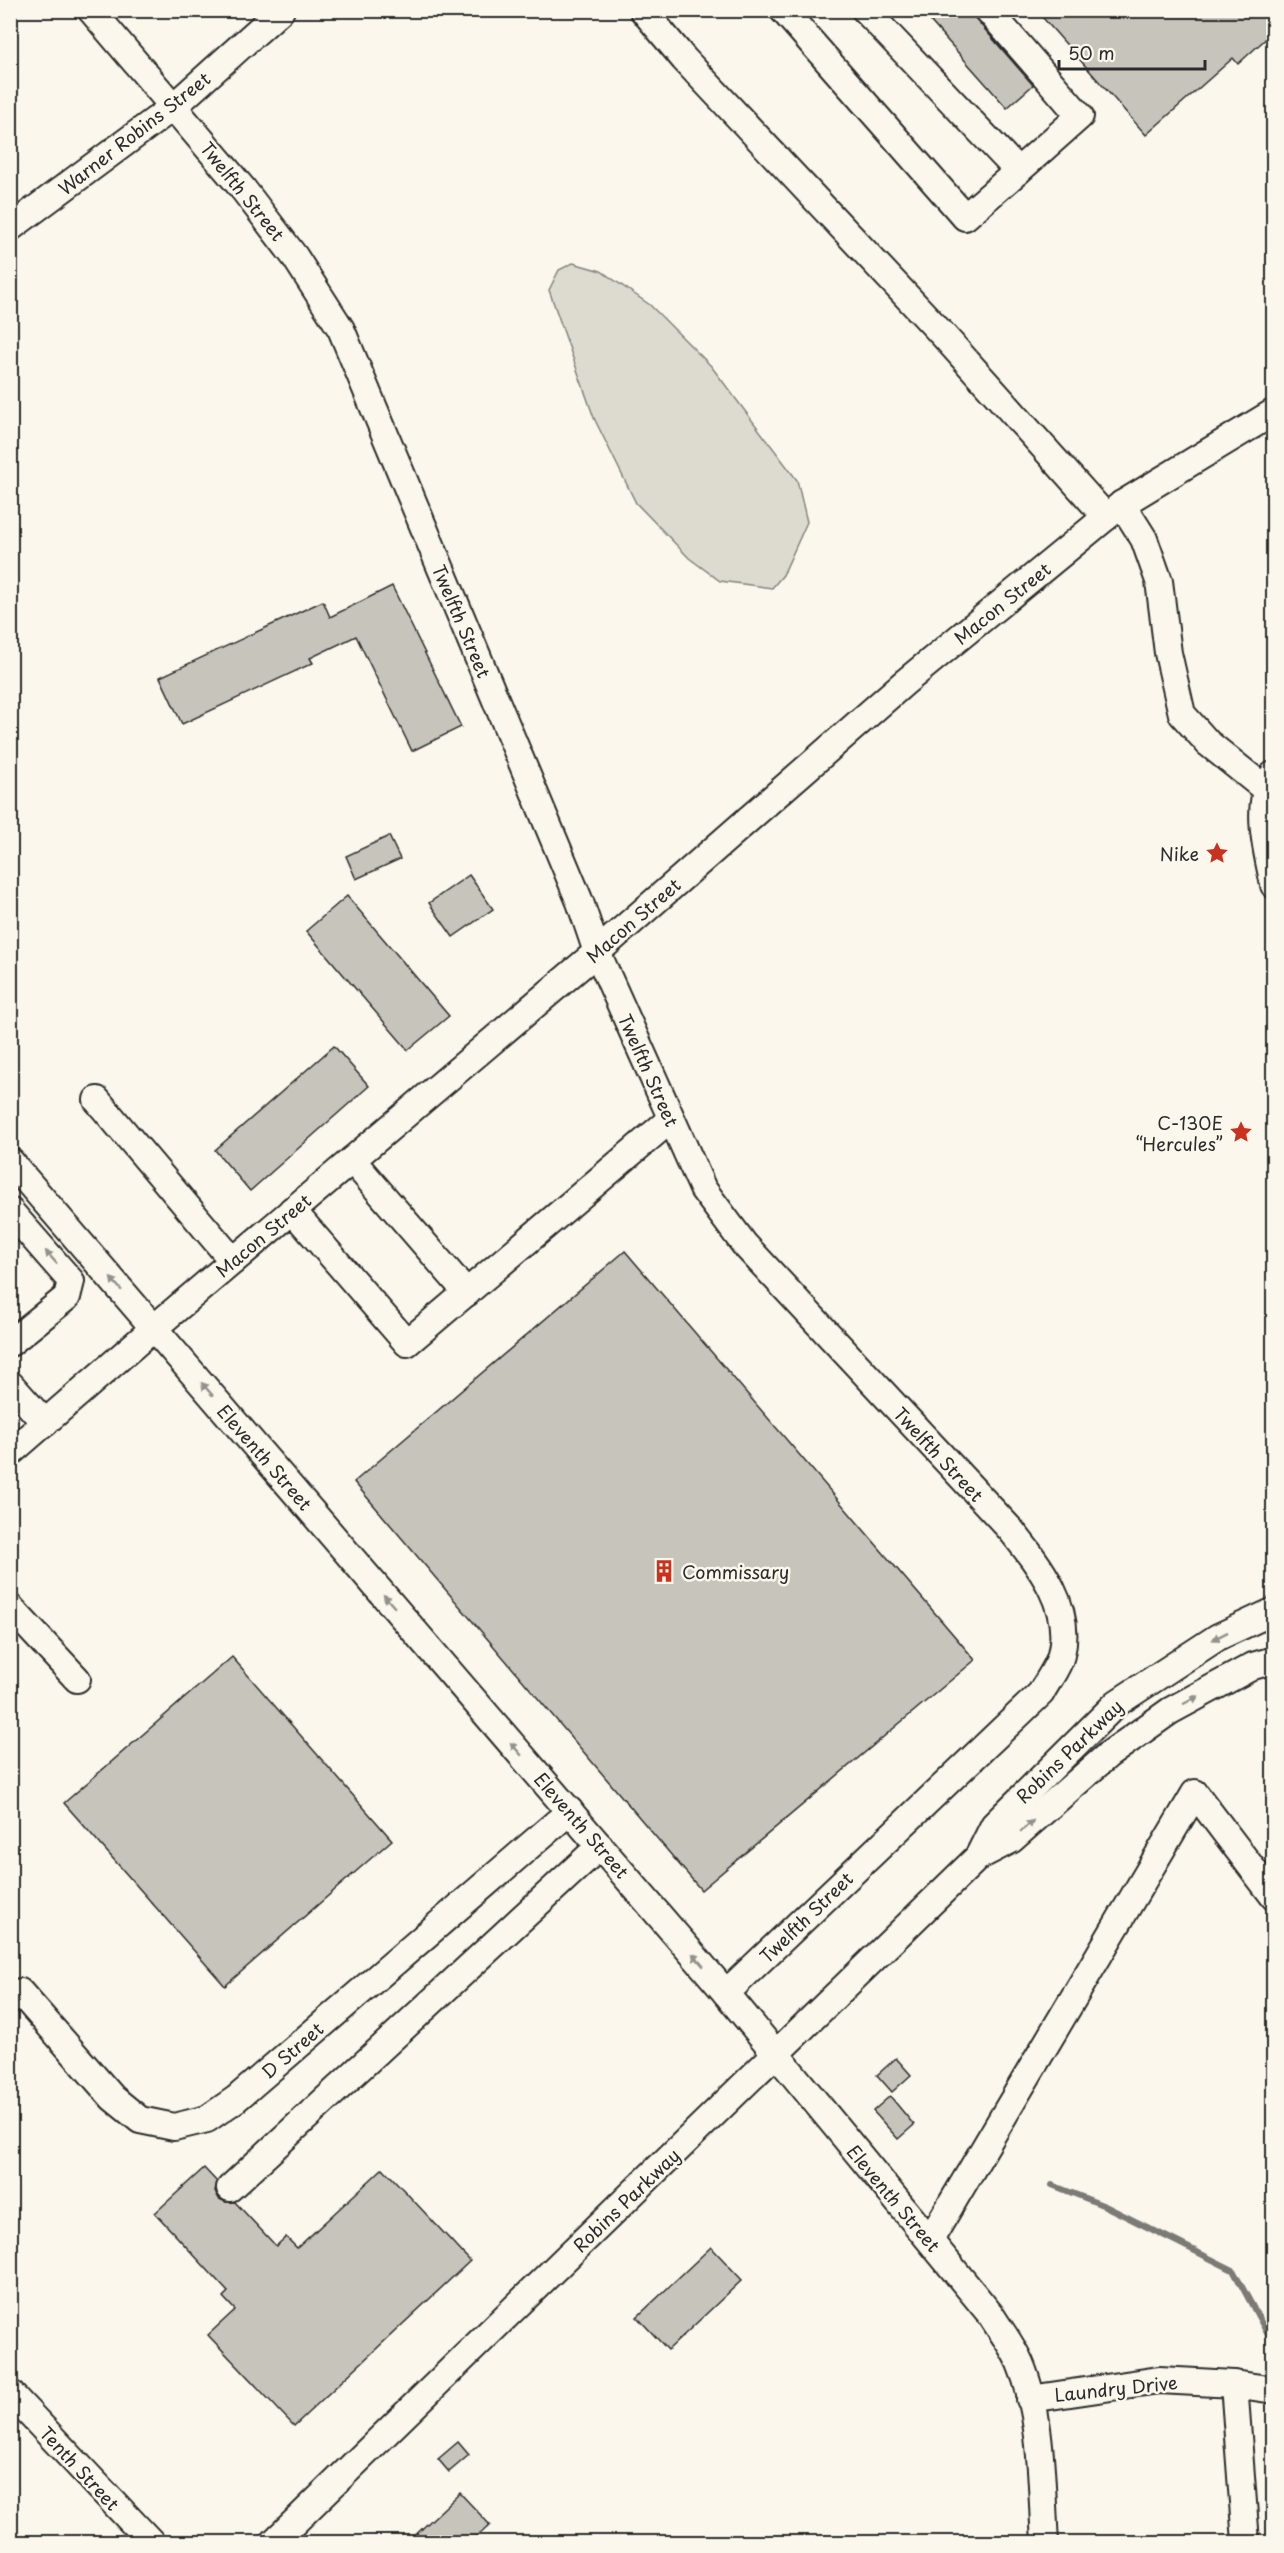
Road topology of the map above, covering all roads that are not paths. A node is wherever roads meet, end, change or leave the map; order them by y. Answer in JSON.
{"nodes":[{"id":1,"x":91,"y":10,"type":"edge"},
{"id":2,"x":281,"y":10,"type":"edge"},
{"id":3,"x":643,"y":10,"type":"edge"},
{"id":4,"x":783,"y":10,"type":"edge"},
{"id":5,"x":865,"y":10,"type":"edge"},
{"id":6,"x":988,"y":10,"type":"edge"},
{"id":7,"x":173,"y":107,"type":"junction"},
{"id":8,"x":1018,"y":171,"type":"junction"},
{"id":9,"x":10,"y":228,"type":"edge"},
{"id":10,"x":1274,"y":412,"type":"edge"},
{"id":11,"x":1114,"y":511,"type":"junction"},
{"id":12,"x":1269,"y":781,"type":"edge"},
{"id":13,"x":1274,"y":885,"type":"edge"},
{"id":14,"x":597,"y":952,"type":"junction"},
{"id":15,"x":97,"y":1100,"type":"dead end"},
{"id":16,"x":671,"y":1119,"type":"junction"},
{"id":17,"x":352,"y":1160,"type":"junction"},
{"id":18,"x":10,"y":1161,"type":"edge"},
{"id":19,"x":292,"y":1210,"type":"junction"},
{"id":20,"x":10,"y":1211,"type":"edge"},
{"id":21,"x":233,"y":1261,"type":"junction"},
{"id":22,"x":467,"y":1293,"type":"junction"},
{"id":23,"x":154,"y":1328,"type":"junction"},
{"id":24,"x":10,"y":1343,"type":"edge"},
{"id":25,"x":10,"y":1384,"type":"edge"},
{"id":26,"x":45,"y":1423,"type":"junction"},
{"id":27,"x":10,"y":1453,"type":"edge"},
{"id":28,"x":10,"y":1607,"type":"edge"},
{"id":29,"x":1274,"y":1611,"type":"edge"},
{"id":30,"x":1274,"y":1660,"type":"edge"},
{"id":31,"x":77,"y":1680,"type":"dead end"},
{"id":32,"x":1133,"y":1691,"type":"junction"},
{"id":33,"x":1151,"y":1724,"type":"junction"},
{"id":34,"x":570,"y":1811,"type":"junction"},
{"id":35,"x":600,"y":1846,"type":"junction"},
{"id":36,"x":978,"y":1857,"type":"junction"},
{"id":37,"x":1274,"y":1897,"type":"edge"},
{"id":38,"x":726,"y":1993,"type":"junction"},
{"id":39,"x":10,"y":2000,"type":"edge"},
{"id":40,"x":776,"y":2054,"type":"junction"},
{"id":41,"x":230,"y":2188,"type":"dead end"},
{"id":42,"x":930,"y":2240,"type":"junction"},
{"id":43,"x":1234,"y":2384,"type":"junction"},
{"id":44,"x":1274,"y":2390,"type":"edge"},
{"id":45,"x":1030,"y":2399,"type":"junction"},
{"id":46,"x":15,"y":2406,"type":"edge"},
{"id":47,"x":151,"y":2542,"type":"edge"},
{"id":48,"x":274,"y":2542,"type":"edge"},
{"id":49,"x":1044,"y":2542,"type":"edge"},
{"id":50,"x":1245,"y":2542,"type":"edge"}],
"edges":[{"from":1,"to":7,"type":"street","name":"Twelfth Street"},
{"from":2,"to":7,"type":"street","name":"Warner Robins Street"},
{"from":3,"to":11,"type":"street"},
{"from":4,"to":8,"type":"street"},
{"from":5,"to":8,"type":"street"},
{"from":6,"to":8,"type":"street"},
{"from":7,"to":9,"type":"street","name":"Warner Robins Street"},
{"from":7,"to":14,"type":"street","name":"Twelfth Street"},
{"from":10,"to":11,"type":"street","name":"Macon Street"},
{"from":11,"to":12,"type":"street"},
{"from":11,"to":14,"type":"street","name":"Macon Street"},
{"from":12,"to":13,"type":"street"},
{"from":14,"to":16,"type":"street","name":"Twelfth Street"},
{"from":14,"to":17,"type":"street","name":"Macon Street"},
{"from":15,"to":21,"type":"street"},
{"from":16,"to":22,"type":"street"},
{"from":16,"to":38,"type":"street","name":"Twelfth Street"},
{"from":17,"to":19,"type":"street","name":"Macon Street"},
{"from":17,"to":22,"type":"street"},
{"from":23,"to":18,"type":"street","name":"Eleventh Street","one_way":true},
{"from":19,"to":21,"type":"street","name":"Macon Street"},
{"from":19,"to":22,"type":"street"},
{"from":24,"to":20,"type":"street","one_way":true},
{"from":21,"to":23,"type":"street","name":"Macon Street"},
{"from":23,"to":26,"type":"street","name":"Macon Street"},
{"from":34,"to":23,"type":"street","name":"Eleventh Street","one_way":true},
{"from":25,"to":26,"type":"street"},
{"from":26,"to":27,"type":"street","name":"Macon Street"},
{"from":28,"to":31,"type":"street"},
{"from":29,"to":32,"type":"street","name":"Robins Parkway","one_way":true},
{"from":33,"to":30,"type":"street","name":"Robins Parkway","one_way":true},
{"from":32,"to":33,"type":"street"},
{"from":32,"to":36,"type":"street","name":"Robins Parkway"},
{"from":36,"to":33,"type":"street","name":"Robins Parkway","one_way":true},
{"from":34,"to":35,"type":"street","name":"Eleventh Street"},
{"from":34,"to":39,"type":"street","name":"D Street"},
{"from":38,"to":35,"type":"street","name":"Eleventh Street","one_way":true},
{"from":35,"to":41,"type":"street"},
{"from":36,"to":40,"type":"street","name":"Robins Parkway"},
{"from":37,"to":42,"type":"street"},
{"from":38,"to":40,"type":"street","name":"Eleventh Street"},
{"from":40,"to":42,"type":"street","name":"Eleventh Street"},
{"from":40,"to":48,"type":"street","name":"Robins Parkway"},
{"from":42,"to":45,"type":"street","name":"Eleventh Street"},
{"from":43,"to":44,"type":"street","name":"Laundry Drive"},
{"from":43,"to":45,"type":"street","name":"Laundry Drive"},
{"from":43,"to":50,"type":"street"},
{"from":45,"to":49,"type":"street","name":"Eleventh Street"},
{"from":46,"to":47,"type":"street","name":"Tenth Street"}]}
